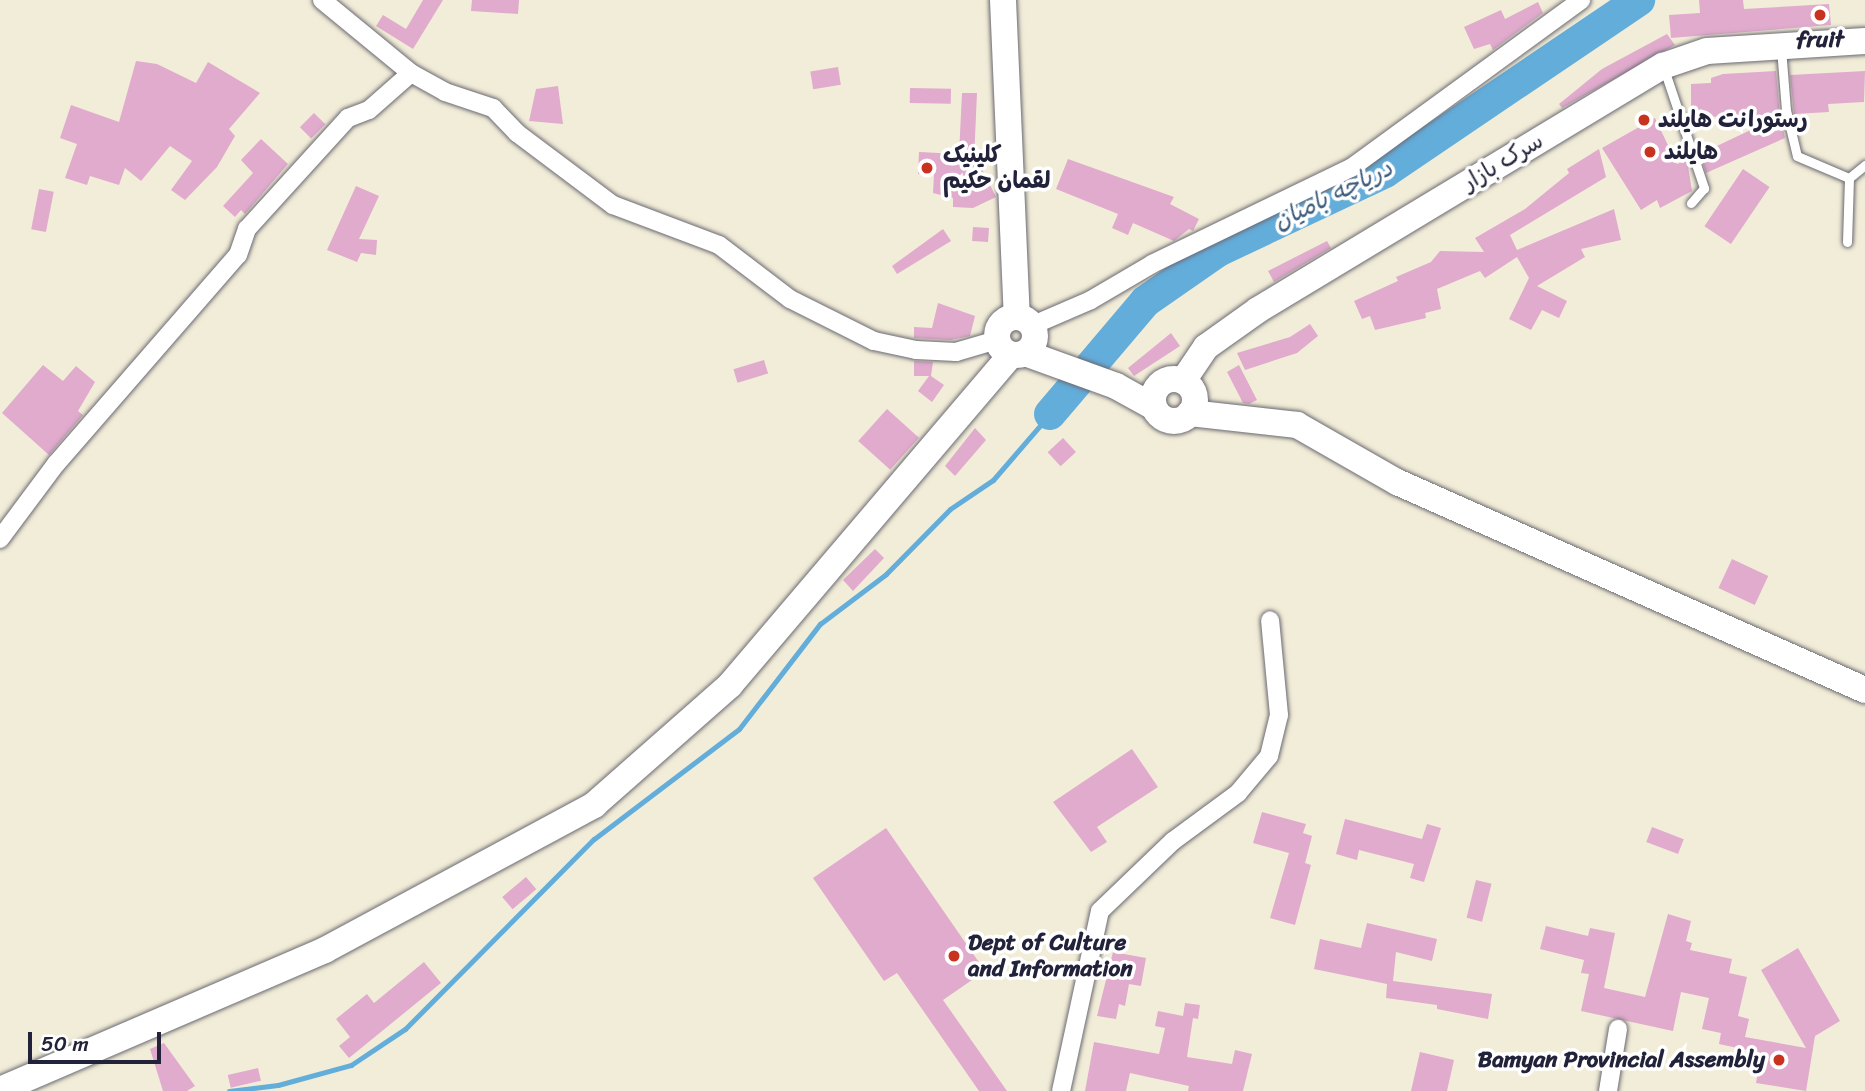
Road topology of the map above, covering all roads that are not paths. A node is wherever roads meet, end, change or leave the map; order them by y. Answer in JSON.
{"nodes":[{"id":1,"x":322,"y":0,"type":"edge"},
{"id":2,"x":1003,"y":0,"type":"edge"},
{"id":3,"x":1581,"y":0,"type":"edge"},
{"id":4,"x":1865,"y":41,"type":"edge"},
{"id":5,"x":1781,"y":46,"type":"junction"},
{"id":6,"x":1663,"y":66,"type":"junction"},
{"id":7,"x":411,"y":73,"type":"junction"},
{"id":8,"x":1865,"y":165,"type":"edge"},
{"id":9,"x":1849,"y":178,"type":"junction"},
{"id":10,"x":1691,"y":202,"type":"dead end"},
{"id":11,"x":1847,"y":242,"type":"dead end"},
{"id":12,"x":1019,"y":339,"type":"junction"},
{"id":13,"x":1183,"y":381,"type":"junction"},
{"id":14,"x":1154,"y":399,"type":"junction"},
{"id":15,"x":1190,"y":413,"type":"junction"},
{"id":16,"x":0,"y":539,"type":"edge"},
{"id":17,"x":1270,"y":620,"type":"dead end"},
{"id":18,"x":1865,"y":690,"type":"edge"},
{"id":19,"x":1618,"y":1029,"type":"dead end"},
{"id":20,"x":0,"y":1090,"type":"edge"},
{"id":21,"x":1061,"y":1091,"type":"edge"},
{"id":22,"x":1608,"y":1091,"type":"edge"}],
"edges":[{"from":1,"to":7,"type":"street"},
{"from":2,"to":12,"type":"main road"},
{"from":3,"to":12,"type":"street"},
{"from":4,"to":5,"type":"main road","name":"سرک بازار"},
{"from":5,"to":6,"type":"main road","name":"سرک بازار"},
{"from":5,"to":9,"type":"lane"},
{"from":6,"to":10,"type":"lane"},
{"from":6,"to":13,"type":"main road","name":"سرک بازار"},
{"from":7,"to":12,"type":"street"},
{"from":7,"to":16,"type":"street"},
{"from":8,"to":9,"type":"lane"},
{"from":9,"to":11,"type":"lane"},
{"from":12,"to":14,"type":"main road"},
{"from":12,"to":20,"type":"main road"},
{"from":13,"to":14,"type":"main road"},
{"from":13,"to":15,"type":"main road"},
{"from":14,"to":15,"type":"main road"},
{"from":15,"to":18,"type":"main road"},
{"from":17,"to":21,"type":"street"},
{"from":19,"to":22,"type":"street"}]}
